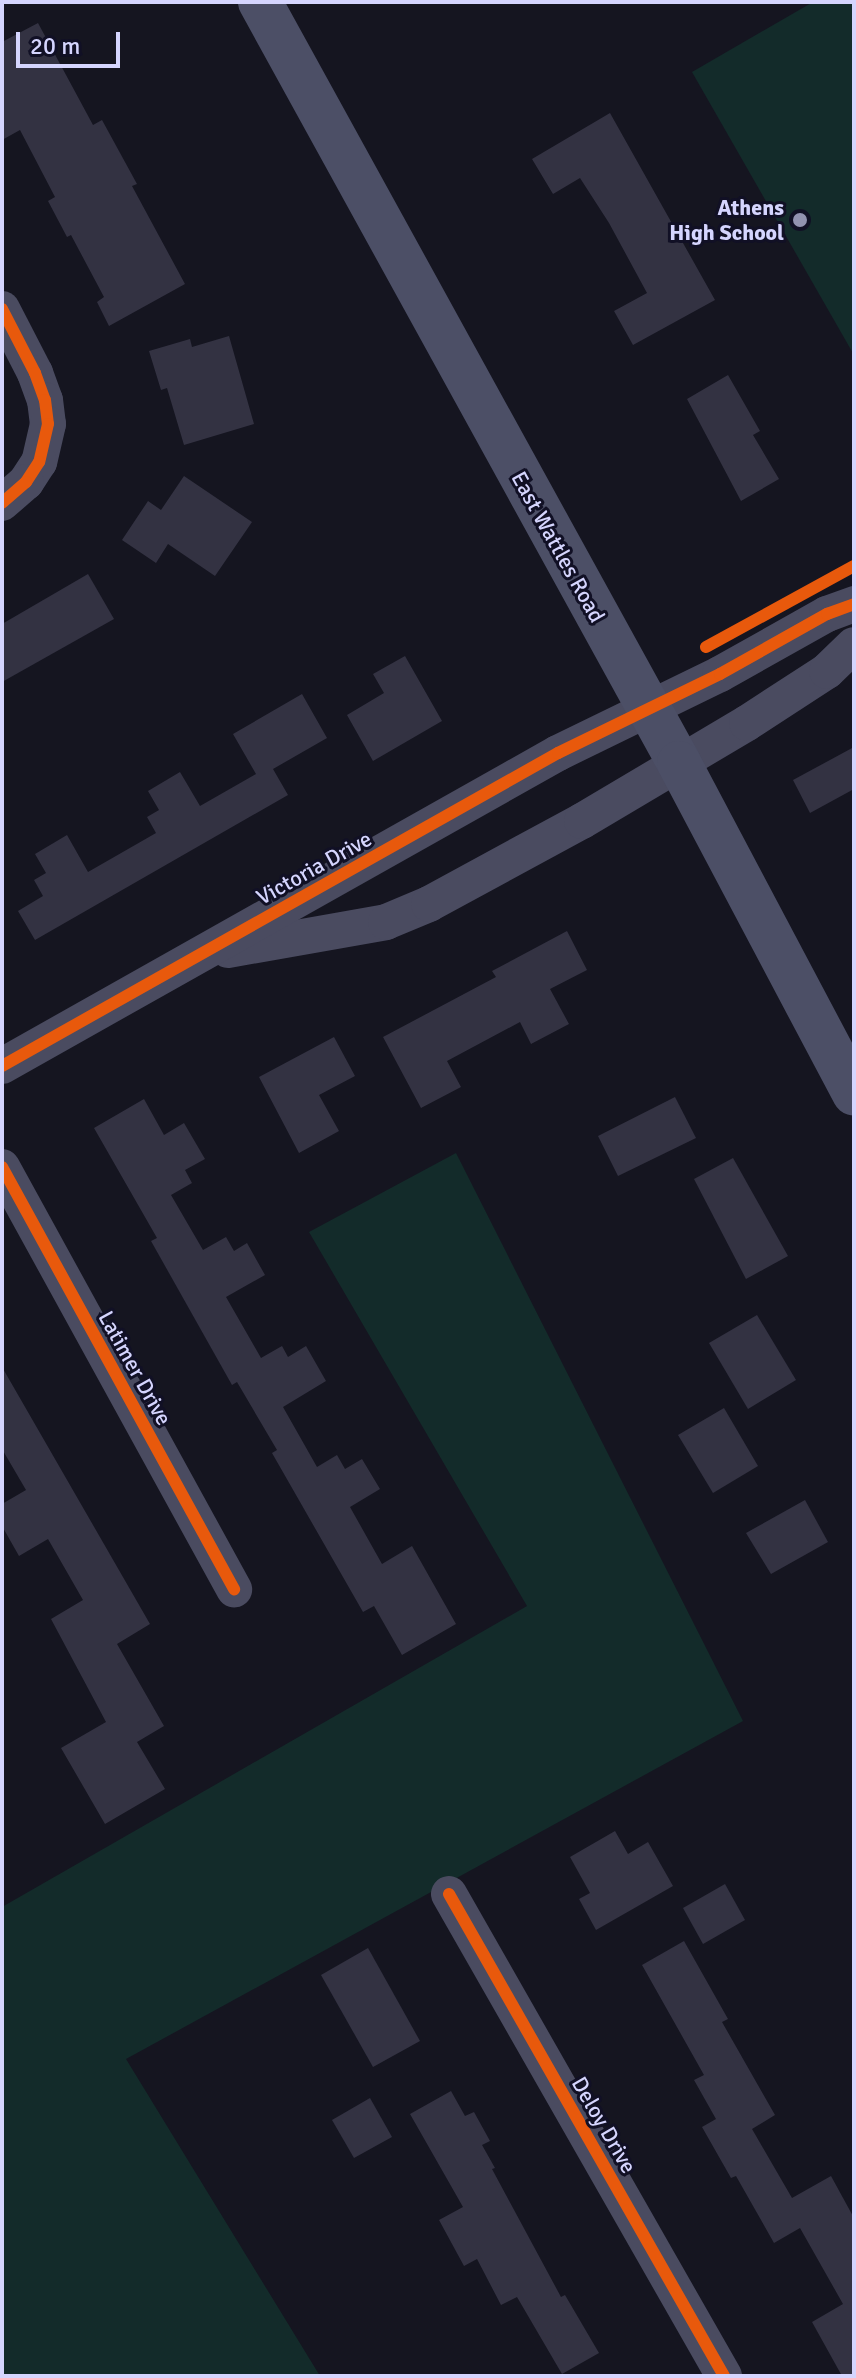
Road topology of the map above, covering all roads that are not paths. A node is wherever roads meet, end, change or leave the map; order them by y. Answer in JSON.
{"nodes":[{"id":1,"x":260,"y":2,"type":"edge"},
{"id":2,"x":2,"y":309,"type":"edge"},
{"id":3,"x":2,"y":503,"type":"edge"},
{"id":4,"x":854,"y":604,"type":"edge"},
{"id":5,"x":854,"y":645,"type":"edge"},
{"id":6,"x":647,"y":709,"type":"junction"},
{"id":7,"x":679,"y":763,"type":"junction"},
{"id":8,"x":199,"y":955,"type":"junction"},
{"id":9,"x":2,"y":1066,"type":"edge"},
{"id":10,"x":854,"y":1093,"type":"edge"},
{"id":11,"x":2,"y":1167,"type":"edge"},
{"id":12,"x":234,"y":1589,"type":"dead end"},
{"id":13,"x":449,"y":1894,"type":"dead end"},
{"id":14,"x":724,"y":2376,"type":"edge"}],
"edges":[{"from":1,"to":6,"type":"main road","name":"East Wattles Road"},
{"from":2,"to":3,"type":"street"},
{"from":4,"to":6,"type":"street","name":"Victoria Drive"},
{"from":5,"to":7,"type":"street","name":"Victoria Drive"},
{"from":6,"to":7,"type":"main road","name":"East Wattles Road"},
{"from":6,"to":8,"type":"street","name":"Victoria Drive"},
{"from":7,"to":8,"type":"street","name":"Victoria Drive"},
{"from":7,"to":10,"type":"main road","name":"East Wattles Road"},
{"from":8,"to":9,"type":"street","name":"Victoria Drive"},
{"from":11,"to":12,"type":"street","name":"Latimer Drive"},
{"from":13,"to":14,"type":"street","name":"Deloy Drive"}]}
